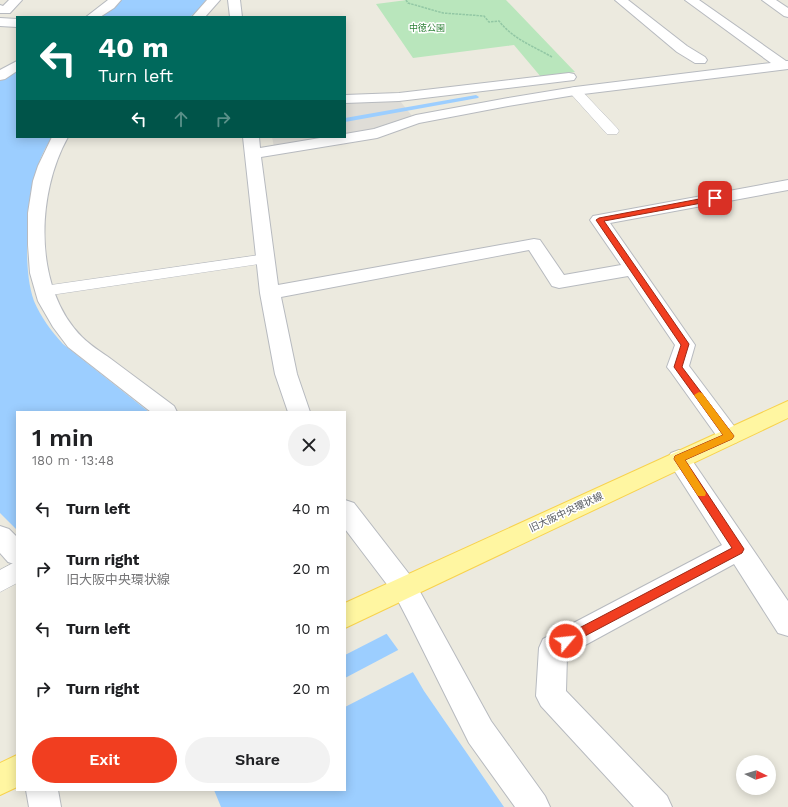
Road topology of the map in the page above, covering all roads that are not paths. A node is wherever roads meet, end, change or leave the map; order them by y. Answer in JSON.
{"nodes":[{"id":1,"x":16,"y":0,"type":"edge"},
{"id":2,"x":115,"y":0,"type":"edge"},
{"id":3,"x":214,"y":0,"type":"edge"},
{"id":4,"x":234,"y":0,"type":"edge"},
{"id":5,"x":621,"y":0,"type":"edge"},
{"id":6,"x":691,"y":0,"type":"edge"},
{"id":7,"x":768,"y":0,"type":"edge"},
{"id":8,"x":0,"y":9,"type":"edge"},
{"id":9,"x":788,"y":13,"type":"edge"},
{"id":10,"x":94,"y":16,"type":"edge"},
{"id":11,"x":199,"y":16,"type":"edge"},
{"id":12,"x":236,"y":16,"type":"edge"},
{"id":13,"x":0,"y":22,"type":"edge"},
{"id":14,"x":16,"y":23,"type":"edge"},
{"id":15,"x":782,"y":50,"type":"dead end"},
{"id":16,"x":763,"y":52,"type":"junction"},
{"id":17,"x":745,"y":55,"type":"dead end"},
{"id":18,"x":715,"y":58,"type":"dead end"},
{"id":19,"x":700,"y":60,"type":"junction"},
{"id":20,"x":677,"y":63,"type":"dead end"},
{"id":21,"x":785,"y":65,"type":"edge"},
{"id":22,"x":16,"y":66,"type":"edge"},
{"id":23,"x":585,"y":75,"type":"dead end"},
{"id":24,"x":0,"y":76,"type":"edge"},
{"id":25,"x":495,"y":86,"type":"junction"},
{"id":26,"x":575,"y":91,"type":"junction"},
{"id":27,"x":346,"y":99,"type":"edge"},
{"id":28,"x":508,"y":102,"type":"junction"},
{"id":29,"x":612,"y":131,"type":"dead end"},
{"id":30,"x":346,"y":136,"type":"edge"},
{"id":31,"x":59,"y":138,"type":"edge"},
{"id":32,"x":325,"y":138,"type":"edge"},
{"id":33,"x":253,"y":145,"type":"edge"},
{"id":34,"x":788,"y":185,"type":"edge"},
{"id":35,"x":266,"y":258,"type":"junction"},
{"id":36,"x":633,"y":269,"type":"junction"},
{"id":37,"x":44,"y":291,"type":"junction"},
{"id":38,"x":270,"y":293,"type":"junction"},
{"id":39,"x":788,"y":409,"type":"edge"},
{"id":40,"x":165,"y":411,"type":"edge"},
{"id":41,"x":299,"y":411,"type":"edge"},
{"id":42,"x":729,"y":436,"type":"junction"},
{"id":43,"x":678,"y":459,"type":"junction"},
{"id":44,"x":346,"y":511,"type":"edge"},
{"id":45,"x":0,"y":536,"type":"edge"},
{"id":46,"x":739,"y":549,"type":"junction"},
{"id":47,"x":16,"y":553,"type":"edge"},
{"id":48,"x":16,"y":572,"type":"edge"},
{"id":49,"x":0,"y":582,"type":"edge"},
{"id":50,"x":404,"y":587,"type":"junction"},
{"id":51,"x":346,"y":616,"type":"edge"},
{"id":52,"x":788,"y":624,"type":"edge"},
{"id":53,"x":16,"y":771,"type":"edge"},
{"id":54,"x":0,"y":779,"type":"edge"},
{"id":55,"x":42,"y":791,"type":"edge"},
{"id":56,"x":45,"y":807,"type":"edge"},
{"id":57,"x":534,"y":807,"type":"edge"},
{"id":58,"x":656,"y":807,"type":"edge"}],
"edges":[{"from":1,"to":8,"type":"street"},
{"from":2,"to":10,"type":"street"},
{"from":3,"to":11,"type":"street"},
{"from":4,"to":12,"type":"street"},
{"from":5,"to":19,"type":"street"},
{"from":6,"to":16,"type":"street"},
{"from":7,"to":9,"type":"street"},
{"from":13,"to":14,"type":"street"},
{"from":15,"to":16,"type":"street"},
{"from":16,"to":17,"type":"street"},
{"from":16,"to":21,"type":"street"},
{"from":18,"to":19,"type":"street"},
{"from":19,"to":20,"type":"street"},
{"from":21,"to":26,"type":"street"},
{"from":22,"to":24,"type":"street"},
{"from":23,"to":25,"type":"street"},
{"from":25,"to":27,"type":"street"},
{"from":25,"to":28,"type":"street"},
{"from":26,"to":28,"type":"street"},
{"from":26,"to":29,"type":"lane"},
{"from":28,"to":30,"type":"street"},
{"from":31,"to":37,"type":"street"},
{"from":32,"to":33,"type":"street"},
{"from":33,"to":35,"type":"street"},
{"from":34,"to":36,"type":"street"},
{"from":35,"to":37,"type":"lane"},
{"from":35,"to":38,"type":"street"},
{"from":36,"to":38,"type":"street"},
{"from":36,"to":42,"type":"street"},
{"from":37,"to":40,"type":"street"},
{"from":38,"to":41,"type":"street"},
{"from":39,"to":42,"type":"main road","name":"旧大阪中央環状線"},
{"from":42,"to":43,"type":"main road","name":"旧大阪中央環状線"},
{"from":43,"to":46,"type":"street"},
{"from":43,"to":50,"type":"main road","name":"旧大阪中央環状線"},
{"from":44,"to":50,"type":"street"},
{"from":45,"to":47,"type":"street"},
{"from":46,"to":52,"type":"street"},
{"from":46,"to":58,"type":"street"},
{"from":48,"to":49,"type":"lane"},
{"from":50,"to":51,"type":"main road","name":"旧大阪中央環状線"},
{"from":50,"to":57,"type":"street"},
{"from":53,"to":54,"type":"main road"},
{"from":55,"to":56,"type":"street"}]}
